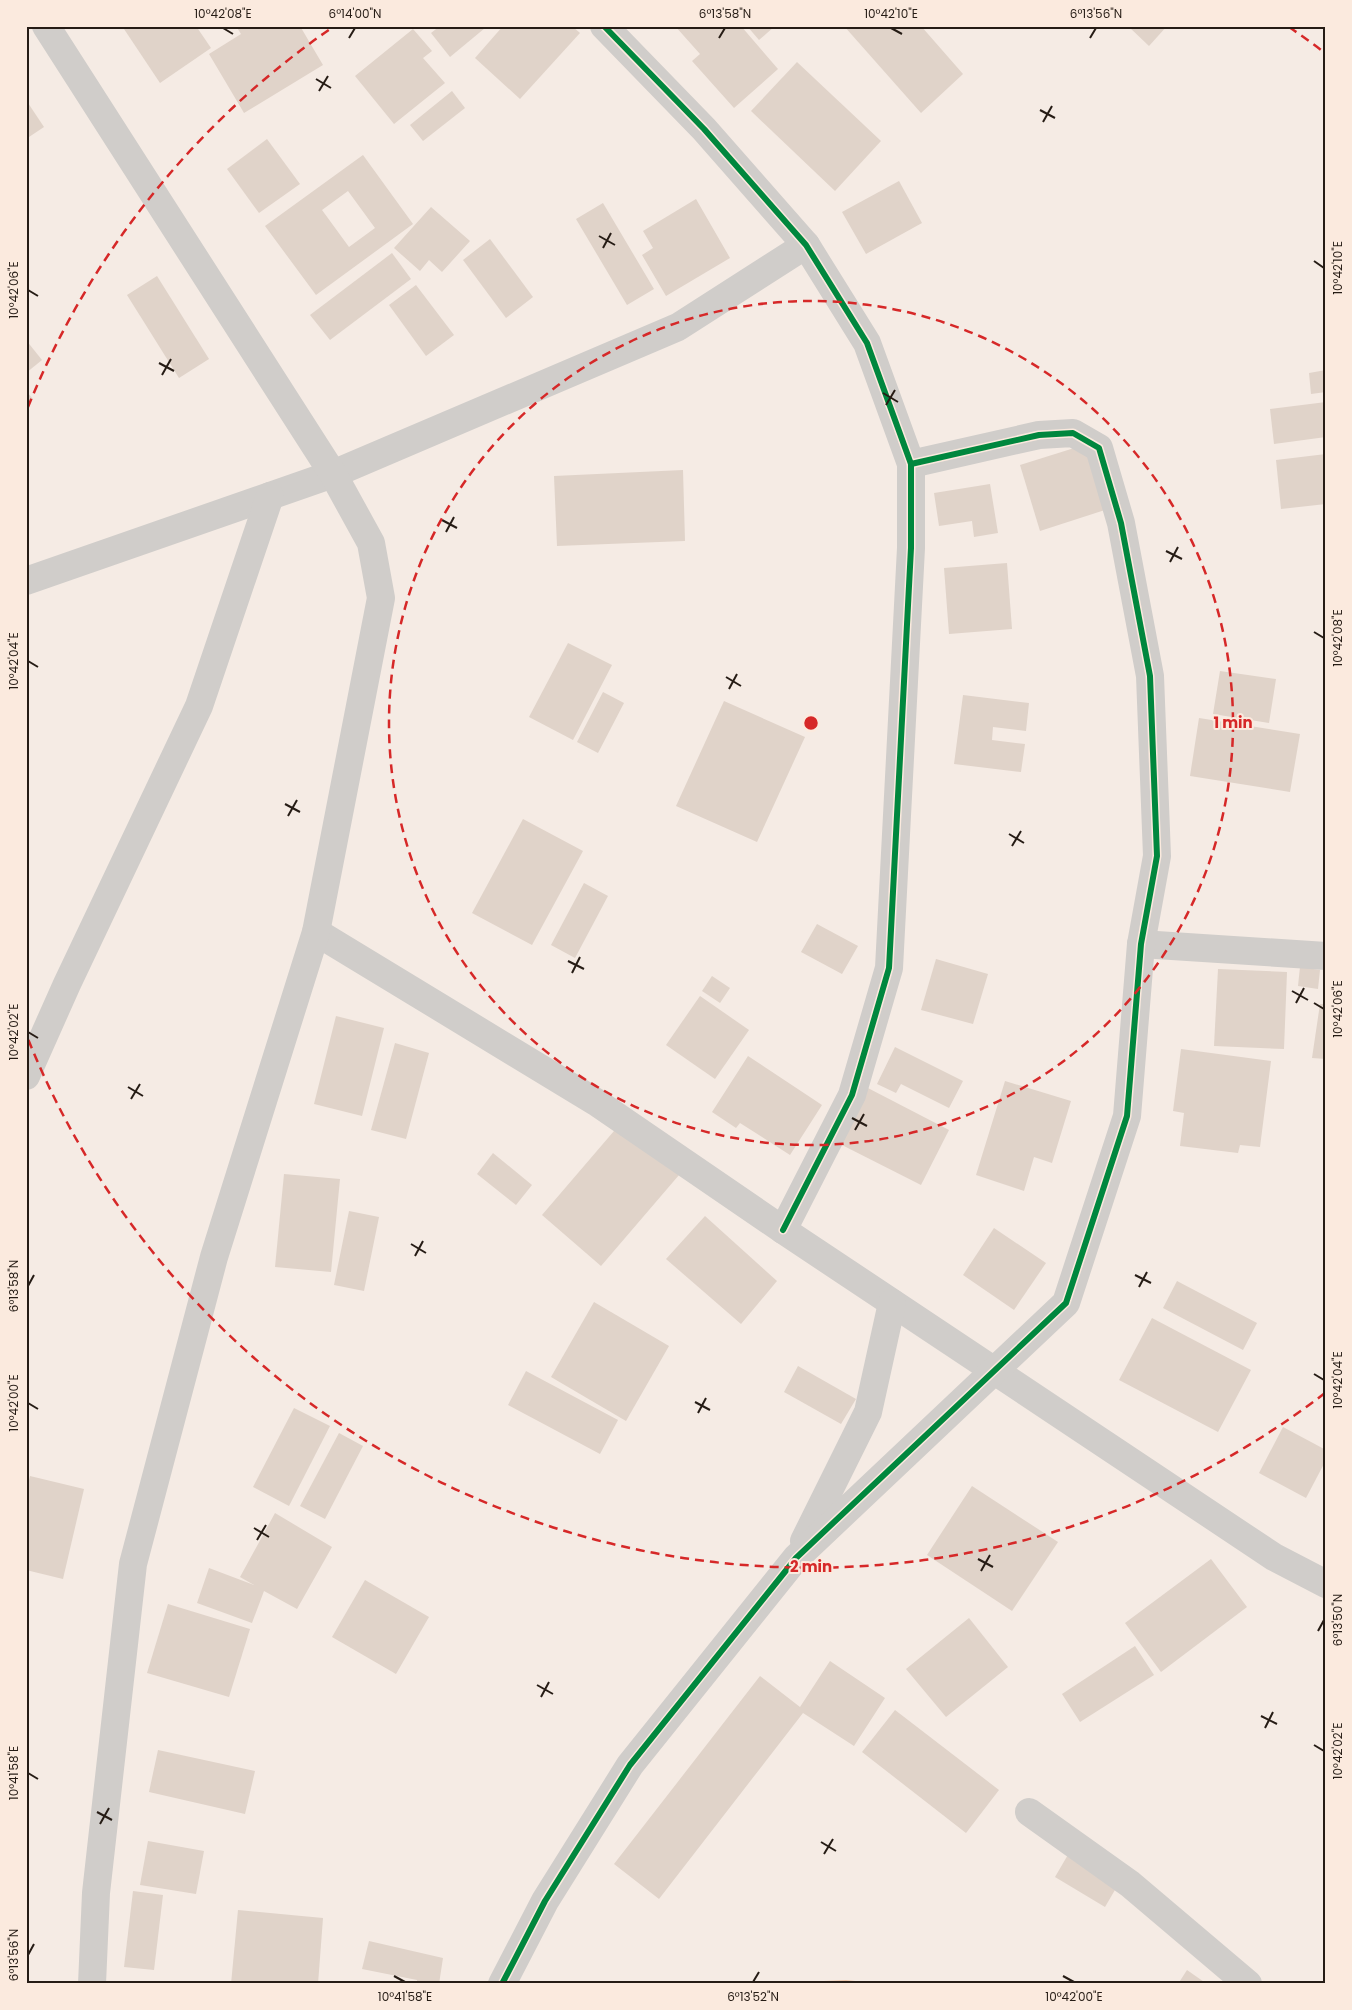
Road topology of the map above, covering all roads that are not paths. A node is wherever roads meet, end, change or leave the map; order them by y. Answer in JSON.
{"nodes":[{"id":1,"x":46,"y":26,"type":"edge"},
{"id":2,"x":604,"y":26,"type":"edge"},
{"id":3,"x":806,"y":245,"type":"junction"},
{"id":4,"x":912,"y":464,"type":"junction"},
{"id":5,"x":333,"y":474,"type":"junction"},
{"id":6,"x":270,"y":496,"type":"junction"},
{"id":7,"x":26,"y":581,"type":"edge"},
{"id":8,"x":316,"y":932,"type":"junction"},
{"id":9,"x":1141,"y":944,"type":"junction"},
{"id":10,"x":1326,"y":956,"type":"edge"},
{"id":11,"x":26,"y":1076,"type":"edge"},
{"id":12,"x":783,"y":1230,"type":"junction"},
{"id":13,"x":892,"y":1303,"type":"junction"},
{"id":14,"x":994,"y":1370,"type":"junction"},
{"id":15,"x":796,"y":1558,"type":"junction"},
{"id":16,"x":1326,"y":1584,"type":"edge"},
{"id":17,"x":1029,"y":1812,"type":"dead end"},
{"id":18,"x":92,"y":1984,"type":"edge"},
{"id":19,"x":502,"y":1984,"type":"edge"},
{"id":20,"x":1248,"y":1984,"type":"edge"}],
"edges":[{"from":1,"to":5,"type":"street"},
{"from":2,"to":3,"type":"street"},
{"from":3,"to":4,"type":"street"},
{"from":3,"to":5,"type":"street"},
{"from":4,"to":9,"type":"street"},
{"from":4,"to":12,"type":"street"},
{"from":5,"to":6,"type":"street"},
{"from":5,"to":8,"type":"street"},
{"from":6,"to":7,"type":"street"},
{"from":6,"to":11,"type":"street"},
{"from":8,"to":12,"type":"street"},
{"from":8,"to":18,"type":"street"},
{"from":9,"to":10,"type":"street"},
{"from":9,"to":14,"type":"street"},
{"from":12,"to":13,"type":"street"},
{"from":13,"to":14,"type":"street"},
{"from":13,"to":15,"type":"street"},
{"from":14,"to":15,"type":"street"},
{"from":14,"to":16,"type":"street"},
{"from":15,"to":19,"type":"street"},
{"from":17,"to":20,"type":"street"}]}
